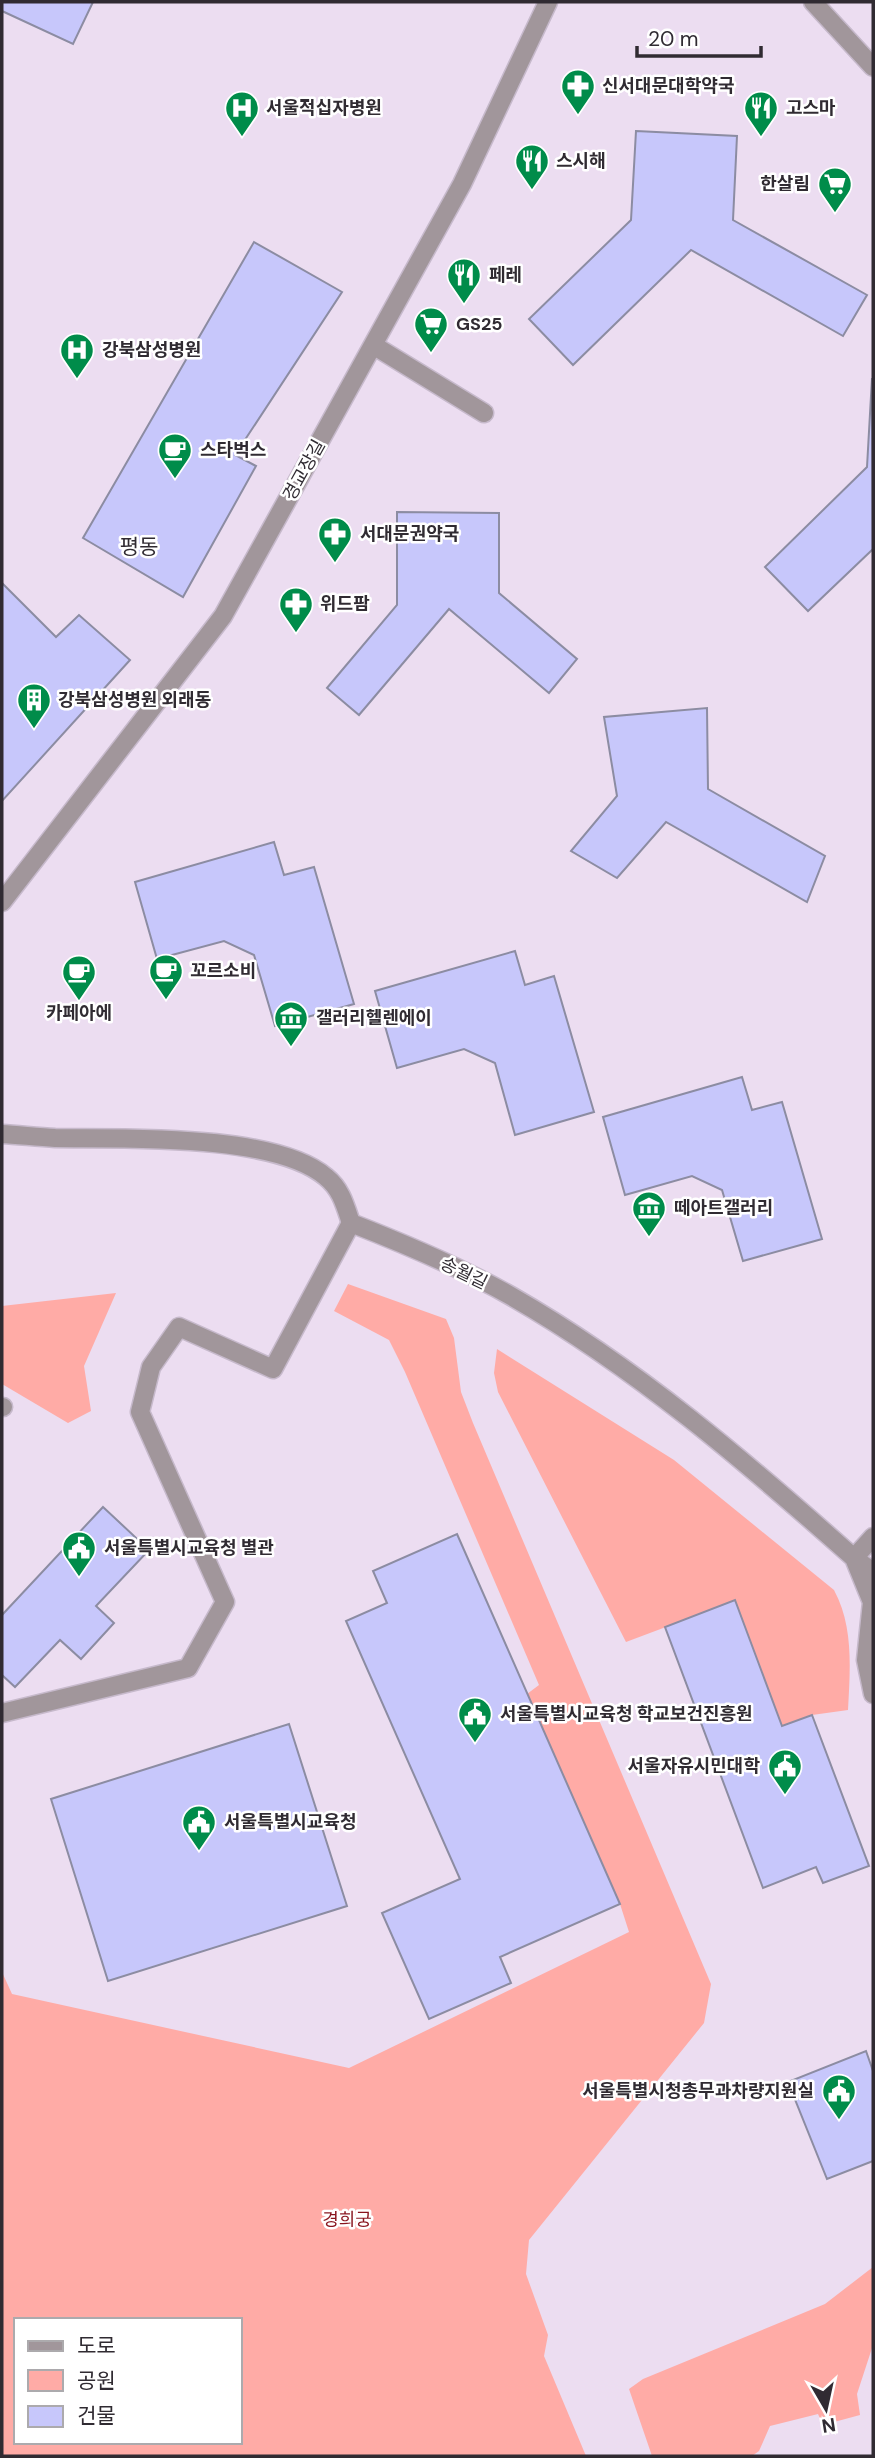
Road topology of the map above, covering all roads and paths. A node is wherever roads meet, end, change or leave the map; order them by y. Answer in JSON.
{"nodes":[{"id":1,"x":548,"y":2,"type":"edge"},
{"id":2,"x":813,"y":2,"type":"edge"},
{"id":3,"x":873,"y":67,"type":"edge"},
{"id":4,"x":373,"y":345,"type":"junction"},
{"id":5,"x":484,"y":413,"type":"dead end"},
{"id":6,"x":2,"y":902,"type":"edge"},
{"id":7,"x":2,"y":1134,"type":"edge"},
{"id":8,"x":351,"y":1223,"type":"junction"},
{"id":9,"x":873,"y":1537,"type":"edge"},
{"id":10,"x":854,"y":1558,"type":"junction"},
{"id":11,"x":873,"y":1572,"type":"edge"},
{"id":12,"x":873,"y":1694,"type":"edge"},
{"id":13,"x":2,"y":1713,"type":"edge"}],
"edges":[{"from":1,"to":4,"type":"street","name":"경교장길"},
{"from":2,"to":3,"type":"street"},
{"from":4,"to":5,"type":"street"},
{"from":4,"to":6,"type":"street","name":"경교장길"},
{"from":7,"to":8,"type":"street"},
{"from":8,"to":10,"type":"street","name":"송월길"},
{"from":8,"to":13,"type":"street"},
{"from":9,"to":10,"type":"street"},
{"from":10,"to":11,"type":"street","name":"송월길"},
{"from":10,"to":12,"type":"street"}]}
